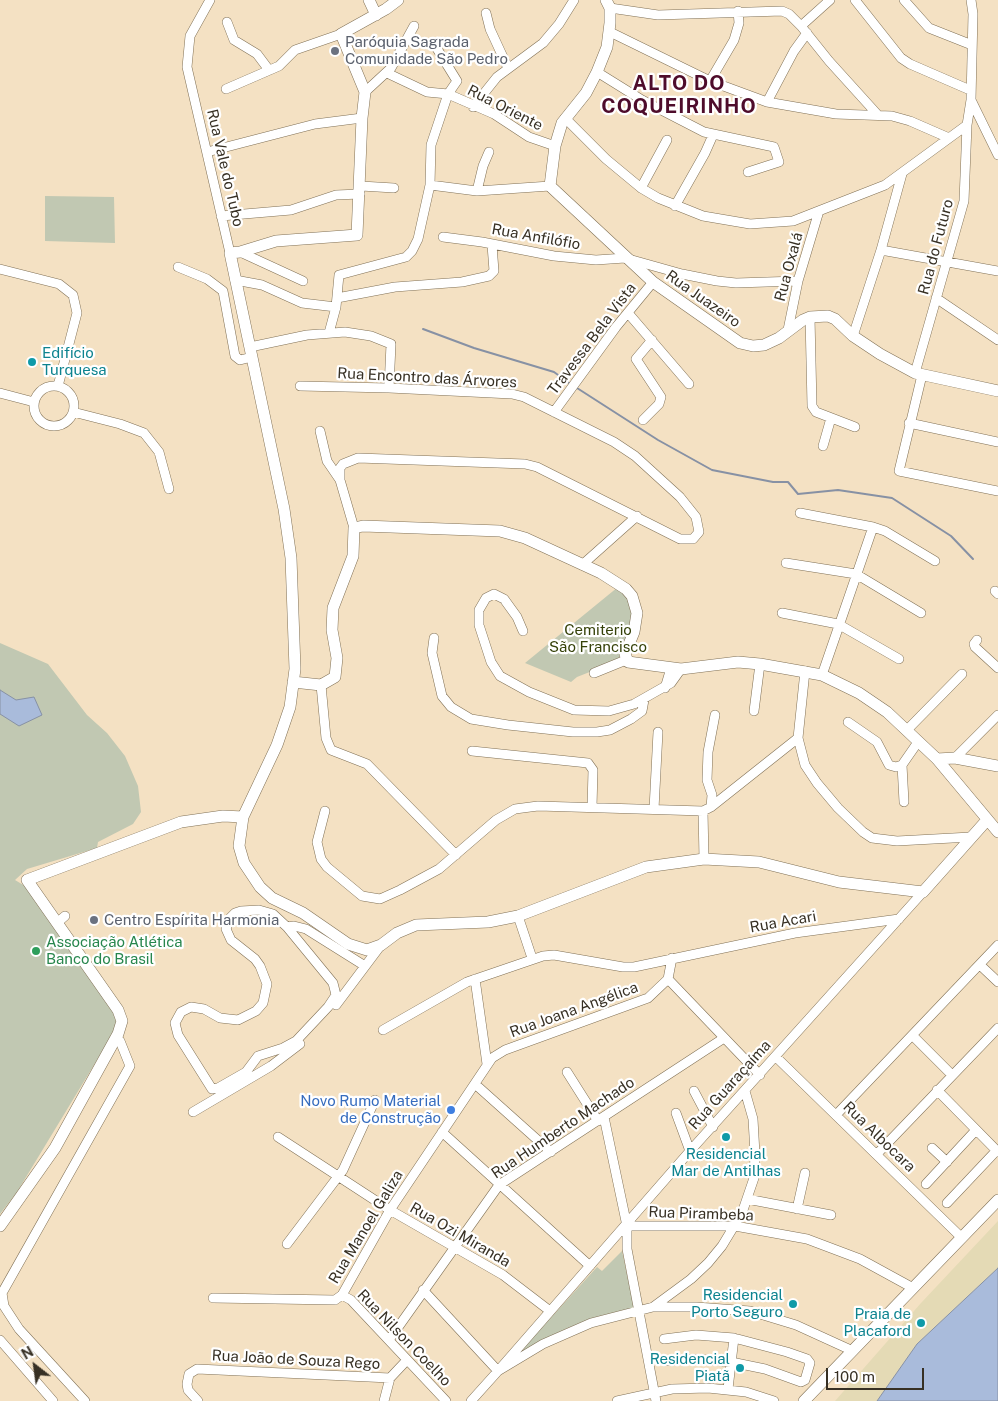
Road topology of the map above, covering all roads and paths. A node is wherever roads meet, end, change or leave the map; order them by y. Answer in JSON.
{"nodes":[{"id":1,"x":210,"y":0,"type":"edge"},
{"id":2,"x":369,"y":0,"type":"edge"},
{"id":3,"x":398,"y":0,"type":"edge"},
{"id":4,"x":574,"y":0,"type":"edge"},
{"id":5,"x":830,"y":0,"type":"edge"},
{"id":6,"x":855,"y":0,"type":"edge"},
{"id":7,"x":904,"y":0,"type":"edge"},
{"id":8,"x":971,"y":0,"type":"edge"},
{"id":9,"x":608,"y":4,"type":"edge"},
{"id":10,"x":738,"y":11,"type":"junction"},
{"id":11,"x":486,"y":13,"type":"dead end"},
{"id":12,"x":376,"y":15,"type":"junction"},
{"id":13,"x":227,"y":22,"type":"dead end"},
{"id":14,"x":414,"y":26,"type":"dead end"},
{"id":15,"x":804,"y":30,"type":"junction"},
{"id":16,"x":610,"y":32,"type":"junction"},
{"id":17,"x":341,"y":34,"type":"junction"},
{"id":18,"x":972,"y":45,"type":"junction"},
{"id":19,"x":436,"y":47,"type":"dead end"},
{"id":20,"x":508,"y":68,"type":"junction"},
{"id":21,"x":269,"y":70,"type":"junction"},
{"id":22,"x":598,"y":72,"type":"junction"},
{"id":23,"x":387,"y":73,"type":"junction"},
{"id":24,"x":710,"y":81,"type":"junction"},
{"id":25,"x":226,"y":89,"type":"dead end"},
{"id":26,"x":970,"y":90,"type":"junction"},
{"id":27,"x":365,"y":92,"type":"junction"},
{"id":28,"x":448,"y":94,"type":"junction"},
{"id":29,"x":971,"y":100,"type":"junction"},
{"id":30,"x":767,"y":102,"type":"junction"},
{"id":31,"x":473,"y":107,"type":"junction"},
{"id":32,"x":877,"y":114,"type":"junction"},
{"id":33,"x":362,"y":118,"type":"junction"},
{"id":34,"x":565,"y":118,"type":"junction"},
{"id":35,"x":967,"y":125,"type":"junction"},
{"id":36,"x":713,"y":135,"type":"junction"},
{"id":37,"x":949,"y":138,"type":"junction"},
{"id":38,"x":667,"y":140,"type":"dead end"},
{"id":39,"x":555,"y":146,"type":"junction"},
{"id":40,"x":206,"y":152,"type":"junction"},
{"id":41,"x":489,"y":152,"type":"dead end"},
{"id":42,"x":998,"y":154,"type":"edge"},
{"id":43,"x":748,"y":172,"type":"dead end"},
{"id":44,"x":902,"y":174,"type":"junction"},
{"id":45,"x":430,"y":185,"type":"junction"},
{"id":46,"x":550,"y":186,"type":"junction"},
{"id":47,"x":394,"y":188,"type":"dead end"},
{"id":48,"x":641,"y":188,"type":"junction"},
{"id":49,"x":360,"y":190,"type":"junction"},
{"id":50,"x":477,"y":191,"type":"junction"},
{"id":51,"x":675,"y":206,"type":"junction"},
{"id":52,"x":819,"y":211,"type":"junction"},
{"id":53,"x":221,"y":216,"type":"junction"},
{"id":54,"x":442,"y":237,"type":"dead end"},
{"id":55,"x":492,"y":245,"type":"junction"},
{"id":56,"x":881,"y":250,"type":"junction"},
{"id":57,"x":235,"y":253,"type":"junction"},
{"id":58,"x":625,"y":258,"type":"junction"},
{"id":59,"x":946,"y":262,"type":"junction"},
{"id":60,"x":178,"y":267,"type":"dead end"},
{"id":61,"x":0,"y":269,"type":"edge"},
{"id":62,"x":998,"y":271,"type":"edge"},
{"id":63,"x":235,"y":280,"type":"junction"},
{"id":64,"x":303,"y":281,"type":"dead end"},
{"id":65,"x":798,"y":281,"type":"junction"},
{"id":66,"x":653,"y":282,"type":"junction"},
{"id":67,"x":936,"y":298,"type":"junction"},
{"id":68,"x":336,"y":302,"type":"junction"},
{"id":69,"x":628,"y":313,"type":"junction"},
{"id":70,"x":810,"y":317,"type":"junction"},
{"id":71,"x":788,"y":330,"type":"junction"},
{"id":72,"x":329,"y":333,"type":"junction"},
{"id":73,"x":853,"y":336,"type":"junction"},
{"id":74,"x":652,"y":340,"type":"junction"},
{"id":75,"x":998,"y":340,"type":"edge"},
{"id":76,"x":251,"y":352,"type":"junction"},
{"id":77,"x":919,"y":374,"type":"junction"},
{"id":78,"x":689,"y":384,"type":"dead end"},
{"id":79,"x":58,"y":386,"type":"junction"},
{"id":80,"x":300,"y":386,"type":"dead end"},
{"id":81,"x":389,"y":388,"type":"junction"},
{"id":82,"x":998,"y":391,"type":"edge"},
{"id":83,"x":0,"y":393,"type":"edge"},
{"id":84,"x":34,"y":402,"type":"junction"},
{"id":85,"x":73,"y":412,"type":"junction"},
{"id":86,"x":554,"y":412,"type":"junction"},
{"id":87,"x":831,"y":418,"type":"junction"},
{"id":88,"x":643,"y":420,"type":"dead end"},
{"id":89,"x":909,"y":423,"type":"junction"},
{"id":90,"x":856,"y":427,"type":"dead end"},
{"id":91,"x":320,"y":431,"type":"dead end"},
{"id":92,"x":998,"y":442,"type":"edge"},
{"id":93,"x":823,"y":446,"type":"dead end"},
{"id":94,"x":340,"y":480,"type":"junction"},
{"id":95,"x":168,"y":489,"type":"dead end"},
{"id":96,"x":998,"y":491,"type":"edge"},
{"id":97,"x":800,"y":513,"type":"dead end"},
{"id":98,"x":638,"y":516,"type":"junction"},
{"id":99,"x":873,"y":527,"type":"junction"},
{"id":100,"x":354,"y":528,"type":"junction"},
{"id":101,"x":935,"y":561,"type":"dead end"},
{"id":102,"x":786,"y":563,"type":"dead end"},
{"id":103,"x":582,"y":565,"type":"junction"},
{"id":104,"x":856,"y":574,"type":"junction"},
{"id":105,"x":782,"y":613,"type":"dead end"},
{"id":106,"x":921,"y":613,"type":"dead end"},
{"id":107,"x":838,"y":624,"type":"junction"},
{"id":108,"x":523,"y":631,"type":"dead end"},
{"id":109,"x":434,"y":638,"type":"dead end"},
{"id":110,"x":977,"y":640,"type":"dead end"},
{"id":111,"x":899,"y":659,"type":"dead end"},
{"id":112,"x":626,"y":660,"type":"junction"},
{"id":113,"x":760,"y":664,"type":"junction"},
{"id":114,"x":676,"y":668,"type":"junction"},
{"id":115,"x":998,"y":668,"type":"edge"},
{"id":116,"x":805,"y":671,"type":"junction"},
{"id":117,"x":594,"y":673,"type":"dead end"},
{"id":118,"x":962,"y":674,"type":"dead end"},
{"id":119,"x":822,"y":675,"type":"junction"},
{"id":120,"x":299,"y":682,"type":"junction"},
{"id":121,"x":320,"y":685,"type":"junction"},
{"id":122,"x":644,"y":700,"type":"junction"},
{"id":123,"x":754,"y":710,"type":"dead end"},
{"id":124,"x":715,"y":715,"type":"dead end"},
{"id":125,"x":998,"y":715,"type":"edge"},
{"id":126,"x":848,"y":722,"type":"dead end"},
{"id":127,"x":907,"y":730,"type":"junction"},
{"id":128,"x":658,"y":732,"type":"dead end"},
{"id":129,"x":798,"y":738,"type":"junction"},
{"id":130,"x":918,"y":742,"type":"junction"},
{"id":131,"x":472,"y":751,"type":"dead end"},
{"id":132,"x":955,"y":758,"type":"junction"},
{"id":133,"x":937,"y":759,"type":"junction"},
{"id":134,"x":902,"y":765,"type":"junction"},
{"id":135,"x":998,"y":766,"type":"edge"},
{"id":136,"x":904,"y":802,"type":"dead end"},
{"id":137,"x":592,"y":807,"type":"junction"},
{"id":138,"x":654,"y":809,"type":"junction"},
{"id":139,"x":707,"y":809,"type":"junction"},
{"id":140,"x":325,"y":811,"type":"dead end"},
{"id":141,"x":243,"y":817,"type":"junction"},
{"id":142,"x":987,"y":820,"type":"junction"},
{"id":143,"x":998,"y":832,"type":"edge"},
{"id":144,"x":971,"y":837,"type":"junction"},
{"id":145,"x":456,"y":855,"type":"junction"},
{"id":146,"x":704,"y":859,"type":"junction"},
{"id":147,"x":924,"y":892,"type":"junction"},
{"id":148,"x":518,"y":916,"type":"junction"},
{"id":149,"x":899,"y":919,"type":"junction"},
{"id":150,"x":287,"y":927,"type":"junction"},
{"id":151,"x":381,"y":945,"type":"junction"},
{"id":152,"x":998,"y":945,"type":"edge"},
{"id":153,"x":532,"y":958,"type":"junction"},
{"id":154,"x":672,"y":958,"type":"junction"},
{"id":155,"x":980,"y":965,"type":"junction"},
{"id":156,"x":365,"y":966,"type":"junction"},
{"id":157,"x":668,"y":978,"type":"junction"},
{"id":158,"x":475,"y":979,"type":"junction"},
{"id":159,"x":998,"y":982,"type":"edge"},
{"id":160,"x":383,"y":1030,"type":"dead end"},
{"id":161,"x":998,"y":1030,"type":"edge"},
{"id":162,"x":913,"y":1036,"type":"junction"},
{"id":163,"x":724,"y":1038,"type":"junction"},
{"id":164,"x":118,"y":1040,"type":"junction"},
{"id":165,"x":776,"y":1057,"type":"junction"},
{"id":166,"x":487,"y":1064,"type":"junction"},
{"id":167,"x":567,"y":1072,"type":"dead end"},
{"id":168,"x":760,"y":1075,"type":"junction"},
{"id":169,"x":952,"y":1075,"type":"junction"},
{"id":170,"x":476,"y":1084,"type":"junction"},
{"id":171,"x":937,"y":1090,"type":"junction"},
{"id":172,"x":694,"y":1091,"type":"dead end"},
{"id":173,"x":745,"y":1091,"type":"junction"},
{"id":174,"x":375,"y":1100,"type":"dead end"},
{"id":175,"x":193,"y":1112,"type":"dead end"},
{"id":176,"x":676,"y":1113,"type":"dead end"},
{"id":177,"x":836,"y":1115,"type":"junction"},
{"id":178,"x":601,"y":1119,"type":"junction"},
{"id":179,"x":712,"y":1127,"type":"junction"},
{"id":180,"x":976,"y":1130,"type":"junction"},
{"id":181,"x":442,"y":1132,"type":"junction"},
{"id":182,"x":278,"y":1137,"type":"dead end"},
{"id":183,"x":932,"y":1148,"type":"dead end"},
{"id":184,"x":690,"y":1151,"type":"junction"},
{"id":185,"x":997,"y":1151,"type":"edge"},
{"id":186,"x":551,"y":1152,"type":"junction"},
{"id":187,"x":877,"y":1154,"type":"junction"},
{"id":188,"x":947,"y":1162,"type":"junction"},
{"id":189,"x":805,"y":1173,"type":"dead end"},
{"id":190,"x":339,"y":1177,"type":"junction"},
{"id":191,"x":926,"y":1184,"type":"dead end"},
{"id":192,"x":499,"y":1186,"type":"junction"},
{"id":193,"x":747,"y":1199,"type":"junction"},
{"id":194,"x":998,"y":1200,"type":"edge"},
{"id":195,"x":947,"y":1203,"type":"dead end"},
{"id":196,"x":797,"y":1209,"type":"junction"},
{"id":197,"x":390,"y":1210,"type":"junction"},
{"id":198,"x":831,"y":1215,"type":"dead end"},
{"id":199,"x":0,"y":1226,"type":"edge"},
{"id":200,"x":627,"y":1226,"type":"junction"},
{"id":201,"x":735,"y":1226,"type":"junction"},
{"id":202,"x":962,"y":1238,"type":"junction"},
{"id":203,"x":287,"y":1244,"type":"dead end"},
{"id":204,"x":454,"y":1248,"type":"junction"},
{"id":205,"x":590,"y":1266,"type":"junction"},
{"id":206,"x":913,"y":1288,"type":"junction"},
{"id":207,"x":423,"y":1290,"type":"junction"},
{"id":208,"x":342,"y":1294,"type":"junction"},
{"id":209,"x":213,"y":1298,"type":"dead end"},
{"id":210,"x":653,"y":1307,"type":"junction"},
{"id":211,"x":639,"y":1310,"type":"junction"},
{"id":212,"x":550,"y":1312,"type":"junction"},
{"id":213,"x":734,"y":1338,"type":"junction"},
{"id":214,"x":664,"y":1339,"type":"dead end"},
{"id":215,"x":0,"y":1340,"type":"edge"},
{"id":216,"x":389,"y":1340,"type":"junction"},
{"id":217,"x":853,"y":1350,"type":"junction"},
{"id":218,"x":407,"y":1360,"type":"junction"},
{"id":219,"x":668,"y":1361,"type":"dead end"},
{"id":220,"x":731,"y":1362,"type":"junction"},
{"id":221,"x":498,"y":1371,"type":"junction"},
{"id":222,"x":390,"y":1378,"type":"junction"},
{"id":223,"x":728,"y":1389,"type":"junction"},
{"id":224,"x":655,"y":1396,"type":"edge"},
{"id":225,"x":53,"y":1401,"type":"edge"},
{"id":226,"x":86,"y":1401,"type":"edge"},
{"id":227,"x":198,"y":1401,"type":"edge"},
{"id":228,"x":384,"y":1401,"type":"edge"},
{"id":229,"x":446,"y":1401,"type":"edge"},
{"id":230,"x":471,"y":1401,"type":"edge"},
{"id":231,"x":617,"y":1401,"type":"edge"},
{"id":232,"x":774,"y":1401,"type":"edge"},
{"id":233,"x":804,"y":1401,"type":"edge"}],
"edges":[{"from":1,"to":40,"type":"street","name":"Rua Vale do Tubo"},
{"from":2,"to":12,"type":"main road"},
{"from":3,"to":12,"type":"main road"},
{"from":4,"to":20,"type":"street"},
{"from":5,"to":15,"type":"street"},
{"from":6,"to":26,"type":"street"},
{"from":7,"to":18,"type":"street"},
{"from":8,"to":18,"type":"street"},
{"from":9,"to":10,"type":"street"},
{"from":9,"to":16,"type":"main road"},
{"from":10,"to":15,"type":"street"},
{"from":10,"to":24,"type":"street"},
{"from":11,"to":20,"type":"street"},
{"from":12,"to":17,"type":"main road"},
{"from":13,"to":21,"type":"street"},
{"from":14,"to":23,"type":"street"},
{"from":15,"to":30,"type":"street"},
{"from":15,"to":32,"type":"street"},
{"from":16,"to":22,"type":"main road"},
{"from":16,"to":24,"type":"street"},
{"from":17,"to":21,"type":"street"},
{"from":17,"to":27,"type":"main road"},
{"from":18,"to":26,"type":"street"},
{"from":19,"to":28,"type":"street"},
{"from":20,"to":31,"type":"street"},
{"from":21,"to":25,"type":"street"},
{"from":22,"to":34,"type":"main road"},
{"from":22,"to":36,"type":"street"},
{"from":23,"to":27,"type":"street"},
{"from":23,"to":28,"type":"street","name":"Rua Oriente"},
{"from":24,"to":30,"type":"street"},
{"from":26,"to":29,"type":"street"},
{"from":27,"to":33,"type":"main road"},
{"from":28,"to":31,"type":"street","name":"Rua Oriente"},
{"from":28,"to":45,"type":"street"},
{"from":29,"to":35,"type":"street","name":"Rua do Futuro"},
{"from":29,"to":42,"type":"street"},
{"from":30,"to":32,"type":"street"},
{"from":31,"to":39,"type":"street","name":"Rua Oriente"},
{"from":32,"to":37,"type":"street"},
{"from":33,"to":40,"type":"street"},
{"from":33,"to":49,"type":"main road"},
{"from":34,"to":39,"type":"main road"},
{"from":34,"to":48,"type":"street"},
{"from":35,"to":37,"type":"street"},
{"from":35,"to":59,"type":"street","name":"Rua do Futuro"},
{"from":36,"to":43,"type":"street"},
{"from":36,"to":51,"type":"street"},
{"from":37,"to":44,"type":"street"},
{"from":38,"to":48,"type":"street"},
{"from":39,"to":46,"type":"main road"},
{"from":40,"to":53,"type":"street","name":"Rua Vale do Tubo"},
{"from":41,"to":50,"type":"street"},
{"from":44,"to":52,"type":"street"},
{"from":44,"to":56,"type":"street"},
{"from":45,"to":50,"type":"street"},
{"from":45,"to":68,"type":"street"},
{"from":46,"to":50,"type":"street"},
{"from":46,"to":58,"type":"main road","name":"Rua Juazeiro"},
{"from":47,"to":49,"type":"street"},
{"from":48,"to":51,"type":"street"},
{"from":49,"to":53,"type":"street"},
{"from":49,"to":57,"type":"main road"},
{"from":51,"to":52,"type":"street"},
{"from":52,"to":65,"type":"street","name":"Rua Oxalá"},
{"from":53,"to":57,"type":"street","name":"Rua Vale do Tubo"},
{"from":54,"to":55,"type":"street","name":"Rua Anfilófio"},
{"from":55,"to":58,"type":"street","name":"Rua Anfilófio"},
{"from":55,"to":68,"type":"street"},
{"from":56,"to":59,"type":"street"},
{"from":56,"to":73,"type":"street"},
{"from":57,"to":63,"type":"main road","name":"Rua Vale do Tubo"},
{"from":57,"to":64,"type":"street"},
{"from":58,"to":65,"type":"street","name":"Rua Anfilófio"},
{"from":58,"to":66,"type":"main road","name":"Rua Juazeiro"},
{"from":59,"to":62,"type":"street"},
{"from":59,"to":67,"type":"street","name":"Rua do Futuro"},
{"from":60,"to":76,"type":"street"},
{"from":61,"to":79,"type":"street"},
{"from":63,"to":68,"type":"street"},
{"from":63,"to":76,"type":"main road","name":"Rua Vale do Tubo"},
{"from":65,"to":71,"type":"street","name":"Rua Oxalá"},
{"from":66,"to":69,"type":"street","name":"Travessa Bela Vista"},
{"from":66,"to":71,"type":"main road","name":"Rua Juazeiro"},
{"from":67,"to":75,"type":"street"},
{"from":67,"to":77,"type":"street","name":"Rua do Futuro"},
{"from":68,"to":72,"type":"street"},
{"from":69,"to":74,"type":"street"},
{"from":69,"to":86,"type":"street","name":"Travessa Bela Vista"},
{"from":70,"to":71,"type":"main road","name":"Rua Juazeiro"},
{"from":70,"to":73,"type":"main road"},
{"from":70,"to":87,"type":"street"},
{"from":72,"to":76,"type":"street"},
{"from":72,"to":81,"type":"street"},
{"from":73,"to":77,"type":"main road"},
{"from":74,"to":78,"type":"street"},
{"from":74,"to":88,"type":"street"},
{"from":76,"to":120,"type":"main road","name":"Rua Vale do Tubo"},
{"from":77,"to":82,"type":"main road"},
{"from":77,"to":89,"type":"street","name":"Rua do Futuro"},
{"from":79,"to":84,"type":"street"},
{"from":79,"to":85,"type":"street"},
{"from":80,"to":81,"type":"street","name":"Rua Encontro das Árvores"},
{"from":81,"to":86,"type":"street","name":"Rua Encontro das Árvores"},
{"from":83,"to":84,"type":"street"},
{"from":84,"to":85,"type":"street"},
{"from":85,"to":95,"type":"street"},
{"from":86,"to":98,"type":"street","name":"Rua Encontro das Árvores"},
{"from":87,"to":90,"type":"street"},
{"from":87,"to":93,"type":"street"},
{"from":89,"to":92,"type":"street"},
{"from":89,"to":96,"type":"street","name":"Rua do Futuro"},
{"from":91,"to":94,"type":"street"},
{"from":94,"to":98,"type":"street","name":"Rua Encontro das Árvores"},
{"from":94,"to":100,"type":"street"},
{"from":97,"to":99,"type":"street"},
{"from":98,"to":103,"type":"street"},
{"from":99,"to":101,"type":"street"},
{"from":99,"to":104,"type":"street"},
{"from":100,"to":103,"type":"main road"},
{"from":100,"to":121,"type":"main road"},
{"from":102,"to":104,"type":"street"},
{"from":103,"to":112,"type":"main road"},
{"from":104,"to":106,"type":"street"},
{"from":104,"to":107,"type":"street"},
{"from":105,"to":107,"type":"street"},
{"from":107,"to":111,"type":"street"},
{"from":107,"to":119,"type":"street"},
{"from":108,"to":122,"type":"street"},
{"from":109,"to":122,"type":"street"},
{"from":110,"to":115,"type":"street"},
{"from":112,"to":114,"type":"main road"},
{"from":112,"to":117,"type":"street"},
{"from":113,"to":114,"type":"main road"},
{"from":113,"to":116,"type":"main road"},
{"from":113,"to":123,"type":"street"},
{"from":114,"to":122,"type":"street"},
{"from":116,"to":119,"type":"main road"},
{"from":116,"to":129,"type":"street"},
{"from":118,"to":127,"type":"street"},
{"from":119,"to":127,"type":"main road"},
{"from":120,"to":121,"type":"main road"},
{"from":120,"to":141,"type":"main road","name":"Rua Vale do Tubo"},
{"from":121,"to":145,"type":"street"},
{"from":124,"to":139,"type":"street"},
{"from":125,"to":132,"type":"street"},
{"from":126,"to":134,"type":"street"},
{"from":127,"to":130,"type":"main road"},
{"from":128,"to":138,"type":"street"},
{"from":129,"to":139,"type":"street"},
{"from":129,"to":144,"type":"street"},
{"from":130,"to":133,"type":"main road"},
{"from":130,"to":134,"type":"street"},
{"from":131,"to":137,"type":"street"},
{"from":132,"to":133,"type":"main road"},
{"from":132,"to":135,"type":"main road"},
{"from":133,"to":142,"type":"main road"},
{"from":134,"to":136,"type":"street"},
{"from":137,"to":138,"type":"street"},
{"from":137,"to":145,"type":"street"},
{"from":138,"to":139,"type":"street"},
{"from":139,"to":146,"type":"street"},
{"from":140,"to":145,"type":"street"},
{"from":141,"to":151,"type":"main road","name":"Rua Vale do Tubo"},
{"from":141,"to":164,"type":"main road"},
{"from":142,"to":143,"type":"main road"},
{"from":142,"to":144,"type":"main road","name":"Rua Guaraçaíma"},
{"from":144,"to":147,"type":"main road","name":"Rua Guaraçaíma"},
{"from":146,"to":147,"type":"main road"},
{"from":146,"to":148,"type":"main road"},
{"from":147,"to":149,"type":"street","name":"Rua Guaraçaíma"},
{"from":148,"to":151,"type":"main road"},
{"from":148,"to":153,"type":"street"},
{"from":149,"to":154,"type":"street","name":"Rua Acari"},
{"from":149,"to":165,"type":"street","name":"Rua Guaraçaíma"},
{"from":150,"to":150,"type":"street"},
{"from":150,"to":156,"type":"street"},
{"from":151,"to":156,"type":"street"},
{"from":152,"to":155,"type":"street"},
{"from":153,"to":154,"type":"street","name":"Rua Acari"},
{"from":153,"to":158,"type":"street","name":"Rua Acari"},
{"from":154,"to":157,"type":"street"},
{"from":155,"to":159,"type":"street"},
{"from":155,"to":162,"type":"street"},
{"from":156,"to":175,"type":"street"},
{"from":157,"to":163,"type":"street"},
{"from":157,"to":166,"type":"street","name":"Rua Joana Angélica"},
{"from":158,"to":160,"type":"street","name":"Rua Acari"},
{"from":158,"to":166,"type":"street"},
{"from":161,"to":169,"type":"street"},
{"from":162,"to":169,"type":"street"},
{"from":162,"to":177,"type":"street"},
{"from":163,"to":168,"type":"street"},
{"from":163,"to":178,"type":"street","name":"Rua Humberto Machado"},
{"from":164,"to":199,"type":"main road"},
{"from":164,"to":226,"type":"street"},
{"from":165,"to":168,"type":"street","name":"Rua Guaraçaíma"},
{"from":165,"to":177,"type":"street","name":"Rua Albocara"},
{"from":166,"to":170,"type":"street","name":"Rua Manoel Galiza"},
{"from":167,"to":178,"type":"street"},
{"from":168,"to":173,"type":"street","name":"Rua Guaraçaíma"},
{"from":169,"to":171,"type":"street"},
{"from":170,"to":181,"type":"street","name":"Rua Manoel Galiza"},
{"from":170,"to":186,"type":"street"},
{"from":171,"to":180,"type":"street"},
{"from":171,"to":187,"type":"street"},
{"from":172,"to":179,"type":"street"},
{"from":173,"to":179,"type":"street","name":"Rua Guaraçaíma"},
{"from":173,"to":193,"type":"street"},
{"from":174,"to":190,"type":"street"},
{"from":176,"to":184,"type":"street"},
{"from":177,"to":187,"type":"street","name":"Rua Albocara"},
{"from":178,"to":186,"type":"street","name":"Rua Humberto Machado"},
{"from":178,"to":200,"type":"street"},
{"from":179,"to":184,"type":"street","name":"Rua Guaraçaíma"},
{"from":180,"to":185,"type":"street"},
{"from":180,"to":188,"type":"street"},
{"from":181,"to":192,"type":"street"},
{"from":181,"to":197,"type":"street","name":"Rua Manoel Galiza"},
{"from":182,"to":190,"type":"street","name":"Rua Ozi Miranda"},
{"from":183,"to":188,"type":"street"},
{"from":184,"to":200,"type":"street","name":"Rua Guaraçaíma"},
{"from":185,"to":195,"type":"street"},
{"from":186,"to":192,"type":"street","name":"Rua Humberto Machado"},
{"from":187,"to":202,"type":"street","name":"Rua Albocara"},
{"from":188,"to":191,"type":"street"},
{"from":189,"to":196,"type":"street"},
{"from":190,"to":197,"type":"street","name":"Rua Ozi Miranda"},
{"from":190,"to":203,"type":"street"},
{"from":192,"to":204,"type":"street","name":"Rua Humberto Machado"},
{"from":192,"to":205,"type":"street"},
{"from":193,"to":196,"type":"street"},
{"from":193,"to":201,"type":"street"},
{"from":194,"to":202,"type":"main road"},
{"from":196,"to":198,"type":"street"},
{"from":197,"to":204,"type":"street","name":"Rua Ozi Miranda"},
{"from":197,"to":208,"type":"street","name":"Rua Manoel Galiza"},
{"from":200,"to":201,"type":"street","name":"Rua Pirambeba"},
{"from":200,"to":205,"type":"street","name":"Rua Guaraçaíma"},
{"from":200,"to":211,"type":"street"},
{"from":201,"to":206,"type":"street","name":"Rua Pirambeba"},
{"from":201,"to":210,"type":"street"},
{"from":202,"to":206,"type":"main road"},
{"from":204,"to":207,"type":"street","name":"Rua Humberto Machado"},
{"from":204,"to":212,"type":"street","name":"Rua Ozi Miranda"},
{"from":205,"to":212,"type":"street","name":"Rua Guaraçaíma"},
{"from":206,"to":217,"type":"main road"},
{"from":207,"to":216,"type":"street","name":"Rua Humberto Machado"},
{"from":207,"to":221,"type":"street"},
{"from":208,"to":209,"type":"street","name":"Rua Manoel Galiza"},
{"from":208,"to":216,"type":"street","name":"Rua Nilson Coelho"},
{"from":210,"to":211,"type":"street"},
{"from":210,"to":217,"type":"street"},
{"from":211,"to":221,"type":"street"},
{"from":211,"to":224,"type":"street"},
{"from":212,"to":221,"type":"street","name":"Rua Guaraçaíma"},
{"from":213,"to":214,"type":"street"},
{"from":213,"to":220,"type":"street"},
{"from":213,"to":220,"type":"street"},
{"from":215,"to":225,"type":"street"},
{"from":216,"to":218,"type":"street","name":"Rua Nilson Coelho"},
{"from":217,"to":233,"type":"main road"},
{"from":218,"to":222,"type":"street","name":"Rua João de Souza Rego"},
{"from":218,"to":229,"type":"street","name":"Rua Nilson Coelho"},
{"from":219,"to":220,"type":"street"},
{"from":220,"to":223,"type":"street"},
{"from":221,"to":230,"type":"street","name":"Rua Guaraçaíma"},
{"from":222,"to":227,"type":"street","name":"Rua João de Souza Rego"},
{"from":222,"to":228,"type":"street","name":"Rua João de Souza Rego"},
{"from":223,"to":224,"type":"street"},
{"from":223,"to":232,"type":"street"},
{"from":224,"to":231,"type":"street"}]}
